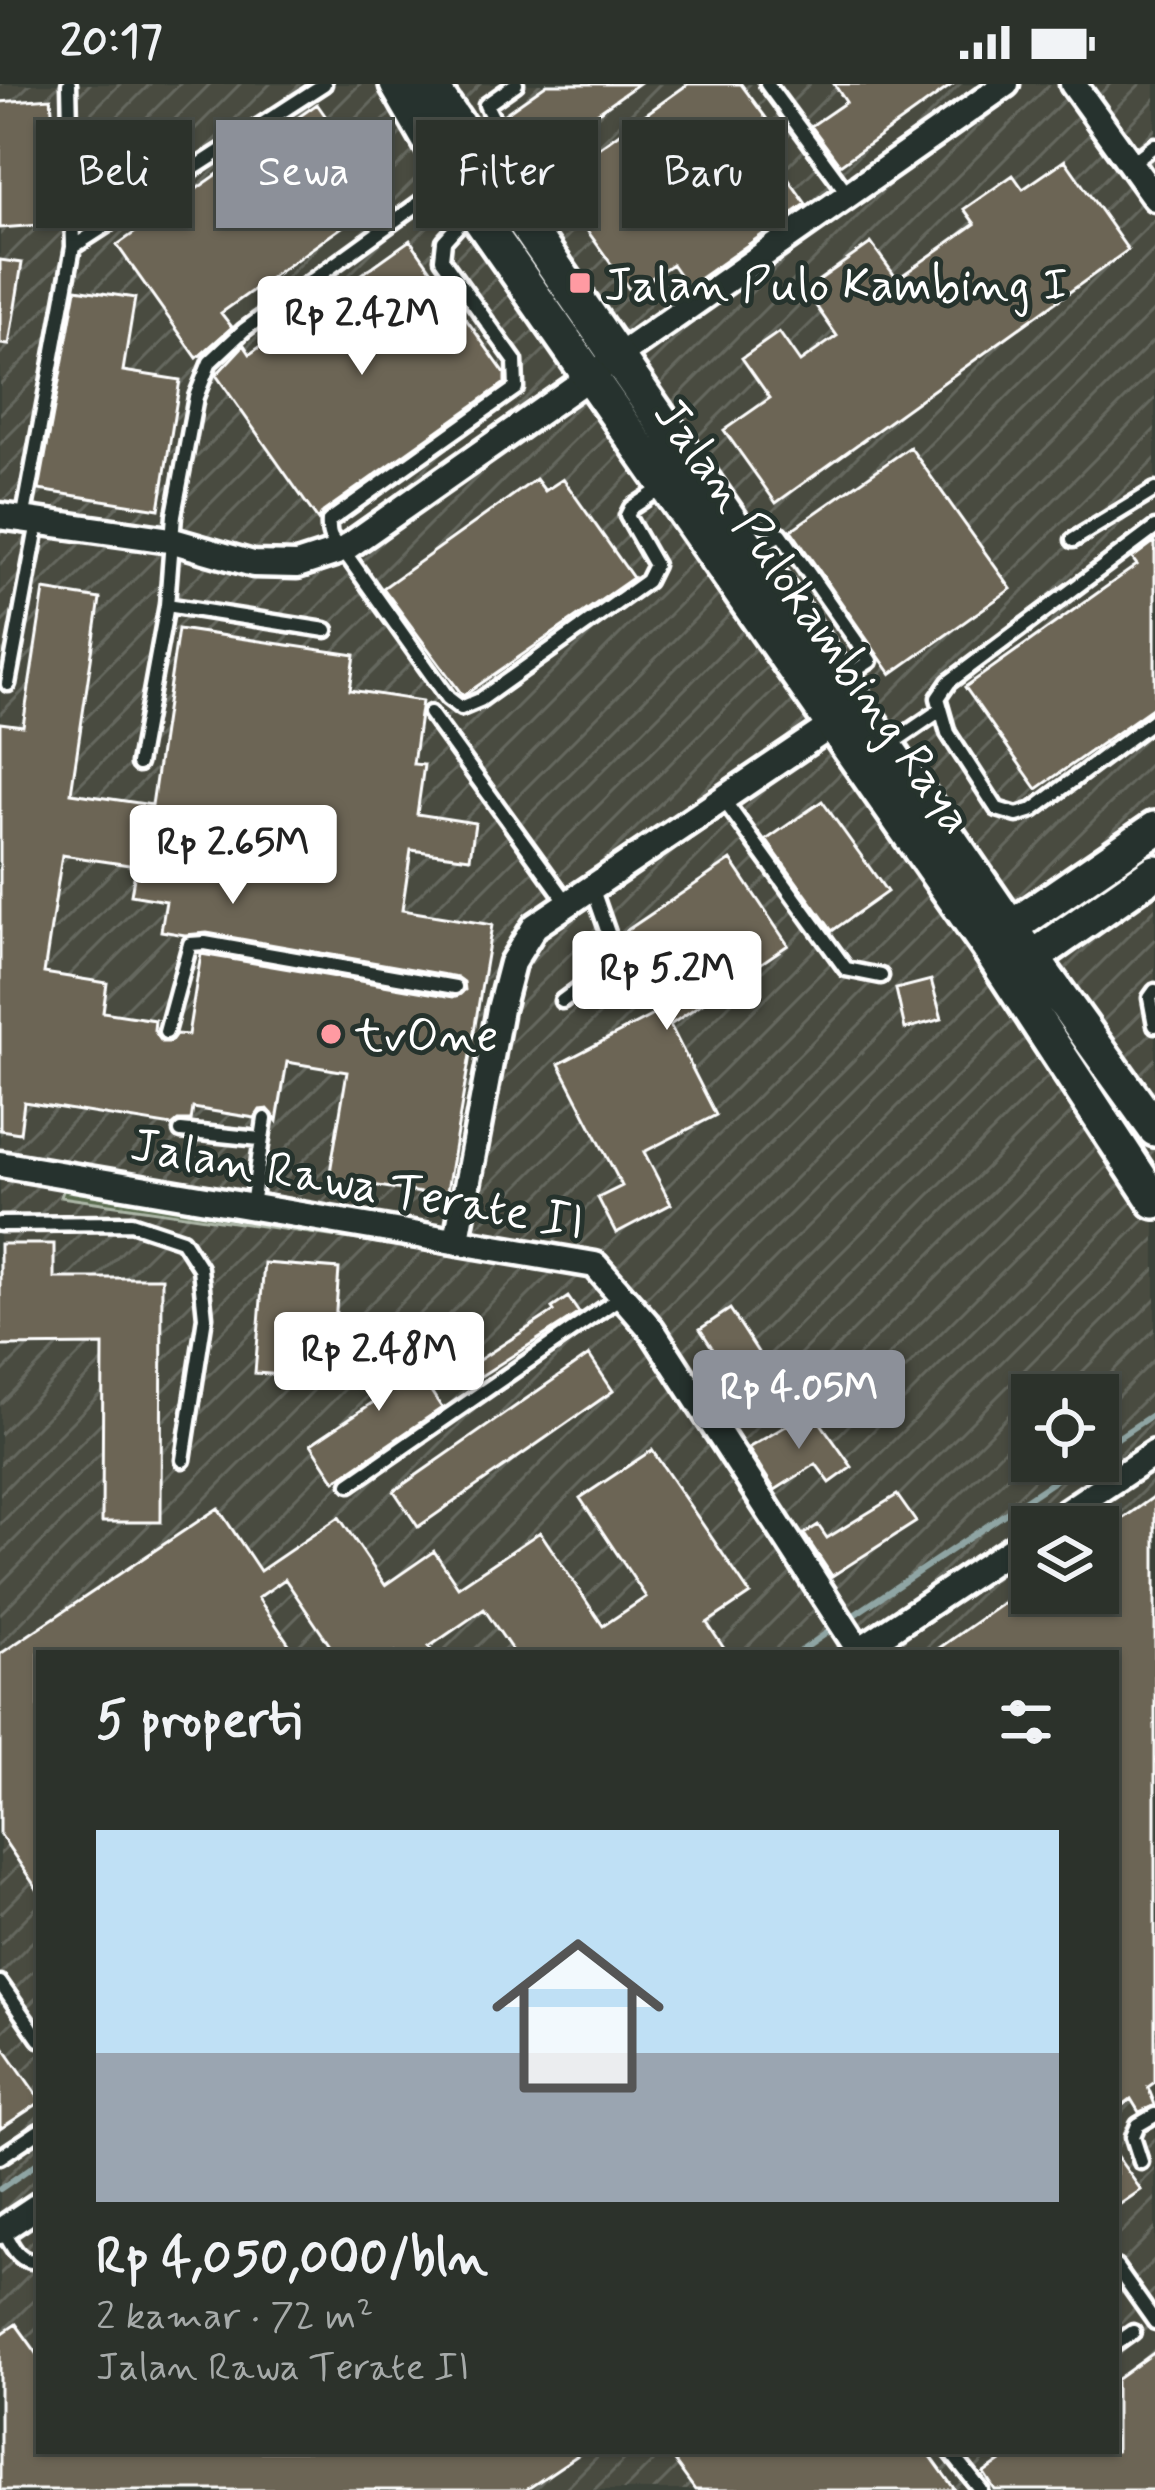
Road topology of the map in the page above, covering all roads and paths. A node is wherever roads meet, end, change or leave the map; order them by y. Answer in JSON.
{"nodes":[{"id":1,"x":70,"y":84,"type":"edge"},
{"id":2,"x":324,"y":84,"type":"edge"},
{"id":3,"x":397,"y":84,"type":"edge"},
{"id":4,"x":429,"y":84,"type":"edge"},
{"id":5,"x":516,"y":84,"type":"edge"},
{"id":6,"x":767,"y":84,"type":"edge"},
{"id":7,"x":1006,"y":84,"type":"edge"},
{"id":8,"x":1072,"y":84,"type":"edge"},
{"id":9,"x":418,"y":120,"type":"edge"},
{"id":10,"x":454,"y":120,"type":"edge"},
{"id":11,"x":494,"y":120,"type":"edge"},
{"id":12,"x":1155,"y":145,"type":"edge"},
{"id":13,"x":1130,"y":164,"type":"junction"},
{"id":14,"x":849,"y":195,"type":"junction"},
{"id":15,"x":1154,"y":196,"type":"edge"},
{"id":16,"x":416,"y":204,"type":"edge"},
{"id":17,"x":456,"y":228,"type":"edge"},
{"id":18,"x":488,"y":228,"type":"edge"},
{"id":19,"x":523,"y":228,"type":"edge"},
{"id":20,"x":73,"y":247,"type":"junction"},
{"id":21,"x":601,"y":366,"type":"junction"},
{"id":22,"x":665,"y":484,"type":"junction"},
{"id":23,"x":1155,"y":490,"type":"edge"},
{"id":24,"x":20,"y":519,"type":"edge"},
{"id":25,"x":1155,"y":528,"type":"edge"},
{"id":26,"x":170,"y":540,"type":"junction"},
{"id":27,"x":1073,"y":540,"type":"dead end"},
{"id":28,"x":343,"y":550,"type":"junction"},
{"id":29,"x":167,"y":605,"type":"junction"},
{"id":30,"x":326,"y":630,"type":"dead end"},
{"id":31,"x":8,"y":684,"type":"dead end"},
{"id":32,"x":844,"y":704,"type":"junction"},
{"id":33,"x":939,"y":711,"type":"junction"},
{"id":34,"x":430,"y":712,"type":"dead end"},
{"id":35,"x":1155,"y":719,"type":"edge"},
{"id":36,"x":887,"y":746,"type":"junction"},
{"id":37,"x":137,"y":764,"type":"dead end"},
{"id":38,"x":722,"y":799,"type":"junction"},
{"id":39,"x":1155,"y":829,"type":"edge"},
{"id":40,"x":1155,"y":872,"type":"edge"},
{"id":41,"x":592,"y":886,"type":"junction"},
{"id":42,"x":568,"y":902,"type":"junction"},
{"id":43,"x":999,"y":936,"type":"junction"},
{"id":44,"x":1020,"y":967,"type":"junction"},
{"id":45,"x":881,"y":976,"type":"dead end"},
{"id":46,"x":455,"y":987,"type":"dead end"},
{"id":47,"x":1155,"y":991,"type":"edge"},
{"id":48,"x":562,"y":1000,"type":"dead end"},
{"id":49,"x":1155,"y":1025,"type":"edge"},
{"id":50,"x":166,"y":1032,"type":"dead end"},
{"id":51,"x":266,"y":1120,"type":"dead end"},
{"id":52,"x":1155,"y":1129,"type":"edge"},
{"id":53,"x":181,"y":1132,"type":"dead end"},
{"id":54,"x":260,"y":1139,"type":"junction"},
{"id":55,"x":0,"y":1164,"type":"edge"},
{"id":56,"x":1155,"y":1201,"type":"edge"},
{"id":57,"x":251,"y":1205,"type":"junction"},
{"id":58,"x":0,"y":1224,"type":"edge"},
{"id":59,"x":457,"y":1239,"type":"junction"},
{"id":60,"x":623,"y":1295,"type":"junction"},
{"id":61,"x":1155,"y":1453,"type":"edge"},
{"id":62,"x":183,"y":1460,"type":"dead end"},
{"id":63,"x":350,"y":1484,"type":"dead end"},
{"id":64,"x":1076,"y":1506,"type":"edge"},
{"id":65,"x":1011,"y":1548,"type":"edge"},
{"id":66,"x":854,"y":1645,"type":"edge"},
{"id":67,"x":0,"y":1983,"type":"edge"},
{"id":68,"x":36,"y":2035,"type":"edge"},
{"id":69,"x":1154,"y":2117,"type":"edge"},
{"id":70,"x":36,"y":2133,"type":"edge"},
{"id":71,"x":0,"y":2157,"type":"edge"},
{"id":72,"x":1141,"y":2162,"type":"dead end"},
{"id":73,"x":36,"y":2207,"type":"edge"},
{"id":74,"x":1,"y":2230,"type":"edge"},
{"id":75,"x":36,"y":2261,"type":"edge"},
{"id":76,"x":1119,"y":2271,"type":"edge"},
{"id":77,"x":1155,"y":2322,"type":"edge"},
{"id":78,"x":1132,"y":2332,"type":"dead end"},
{"id":79,"x":1119,"y":2342,"type":"edge"},
{"id":80,"x":954,"y":2454,"type":"edge"},
{"id":81,"x":981,"y":2490,"type":"edge"}],
"edges":[{"from":1,"to":20,"type":"lane"},
{"from":2,"to":20,"type":"lane"},
{"from":3,"to":9,"type":"street","name":"Jalan Pulokambing Raya"},
{"from":4,"to":10,"type":"street","name":"Jalan Pulokambing Raya"},
{"from":5,"to":11,"type":"lane"},
{"from":6,"to":14,"type":"lane"},
{"from":7,"to":14,"type":"street"},
{"from":8,"to":13,"type":"street"},
{"from":12,"to":13,"type":"lane"},
{"from":13,"to":15,"type":"street"},
{"from":14,"to":21,"type":"street"},
{"from":16,"to":26,"type":"lane"},
{"from":17,"to":28,"type":"lane"},
{"from":18,"to":21,"type":"street","name":"Jalan Pulokambing Raya"},
{"from":19,"to":21,"type":"street","name":"Jalan Pulokambing Raya"},
{"from":20,"to":24,"type":"lane"},
{"from":21,"to":22,"type":"street","name":"Jalan Pulokambing Raya"},
{"from":21,"to":28,"type":"street"},
{"from":21,"to":32,"type":"street","name":"Jalan Pulokambing Raya"},
{"from":22,"to":28,"type":"lane"},
{"from":22,"to":32,"type":"street","name":"Jalan Pulokambing Raya"},
{"from":23,"to":27,"type":"lane"},
{"from":24,"to":26,"type":"street"},
{"from":24,"to":31,"type":"lane"},
{"from":25,"to":33,"type":"lane"},
{"from":26,"to":28,"type":"street"},
{"from":26,"to":29,"type":"lane"},
{"from":29,"to":30,"type":"lane"},
{"from":29,"to":37,"type":"lane"},
{"from":32,"to":36,"type":"street","name":"Jalan Pulokambing Raya"},
{"from":32,"to":38,"type":"street"},
{"from":32,"to":43,"type":"street","name":"Jalan Pulokambing Raya"},
{"from":33,"to":35,"type":"lane"},
{"from":33,"to":36,"type":"lane"},
{"from":34,"to":42,"type":"lane"},
{"from":36,"to":43,"type":"street","name":"Jalan Pulokambing Raya"},
{"from":38,"to":41,"type":"street"},
{"from":38,"to":45,"type":"lane"},
{"from":39,"to":43,"type":"street"},
{"from":40,"to":44,"type":"street"},
{"from":41,"to":42,"type":"street"},
{"from":41,"to":48,"type":"lane"},
{"from":42,"to":59,"type":"street"},
{"from":43,"to":44,"type":"street","name":"Jalan Pulokambing Raya"},
{"from":44,"to":52,"type":"street","name":"Jalan Pulokambing Raya"},
{"from":44,"to":56,"type":"street","name":"Jalan Pulokambing Raya"},
{"from":46,"to":50,"type":"lane"},
{"from":47,"to":49,"type":"lane"},
{"from":51,"to":54,"type":"lane"},
{"from":53,"to":54,"type":"lane"},
{"from":54,"to":57,"type":"lane"},
{"from":55,"to":57,"type":"street","name":"Jalan Rawa Terate II"},
{"from":57,"to":59,"type":"street","name":"Jalan Rawa Terate II"},
{"from":58,"to":62,"type":"lane"},
{"from":59,"to":60,"type":"street","name":"Jalan Rawa Terate II"},
{"from":60,"to":63,"type":"lane"},
{"from":60,"to":66,"type":"street","name":"Jalan Rawa Terate II"},
{"from":61,"to":64,"type":"street"},
{"from":65,"to":66,"type":"street"},
{"from":67,"to":68,"type":"lane"},
{"from":69,"to":72,"type":"lane"},
{"from":70,"to":71,"type":"lane"},
{"from":73,"to":74,"type":"street"},
{"from":74,"to":75,"type":"lane"},
{"from":76,"to":77,"type":"lane"},
{"from":78,"to":79,"type":"lane"},
{"from":80,"to":81,"type":"lane"}]}
